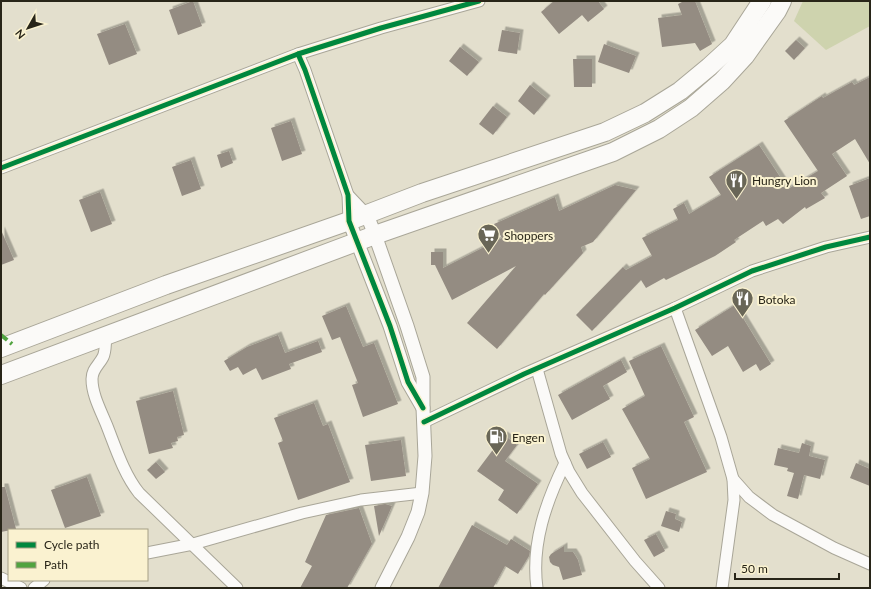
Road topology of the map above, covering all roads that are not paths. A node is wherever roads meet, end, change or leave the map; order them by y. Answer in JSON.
{"nodes":[{"id":1,"x":479,"y":1,"type":"edge"},
{"id":2,"x":762,"y":1,"type":"edge"},
{"id":3,"x":782,"y":1,"type":"edge"},
{"id":4,"x":298,"y":54,"type":"junction"},
{"id":5,"x":1,"y":168,"type":"edge"},
{"id":6,"x":348,"y":195,"type":"junction"},
{"id":7,"x":367,"y":215,"type":"junction"},
{"id":8,"x":349,"y":221,"type":"junction"},
{"id":9,"x":375,"y":235,"type":"junction"},
{"id":10,"x":870,"y":238,"type":"edge"},
{"id":11,"x":357,"y":242,"type":"junction"},
{"id":12,"x":675,"y":308,"type":"junction"},
{"id":13,"x":106,"y":336,"type":"junction"},
{"id":14,"x":1,"y":348,"type":"edge"},
{"id":15,"x":537,"y":369,"type":"junction"},
{"id":16,"x":1,"y":375,"type":"edge"},
{"id":17,"x":423,"y":408,"type":"junction"},
{"id":18,"x":424,"y":422,"type":"junction"},
{"id":19,"x":565,"y":462,"type":"junction"},
{"id":20,"x":733,"y":479,"type":"junction"},
{"id":21,"x":422,"y":493,"type":"junction"},
{"id":22,"x":192,"y":544,"type":"junction"},
{"id":23,"x":148,"y":553,"type":"edge"},
{"id":24,"x":869,"y":562,"type":"edge"},
{"id":25,"x":1,"y":578,"type":"edge"},
{"id":26,"x":43,"y":581,"type":"edge"},
{"id":27,"x":21,"y":588,"type":"edge"},
{"id":28,"x":34,"y":588,"type":"edge"},
{"id":29,"x":237,"y":588,"type":"edge"},
{"id":30,"x":382,"y":588,"type":"edge"},
{"id":31,"x":537,"y":588,"type":"edge"},
{"id":32,"x":659,"y":588,"type":"edge"},
{"id":33,"x":722,"y":588,"type":"edge"}],
"edges":[{"from":1,"to":4,"type":"street"},
{"from":2,"to":7,"type":"highway"},
{"from":3,"to":9,"type":"highway"},
{"from":4,"to":5,"type":"street"},
{"from":4,"to":6,"type":"street"},
{"from":6,"to":7,"type":"street"},
{"from":6,"to":8,"type":"street"},
{"from":7,"to":8,"type":"highway"},
{"from":7,"to":9,"type":"street"},
{"from":8,"to":11,"type":"street"},
{"from":8,"to":14,"type":"highway"},
{"from":9,"to":11,"type":"highway"},
{"from":9,"to":17,"type":"street"},
{"from":10,"to":12,"type":"street"},
{"from":11,"to":13,"type":"highway"},
{"from":11,"to":17,"type":"street"},
{"from":12,"to":15,"type":"street"},
{"from":12,"to":20,"type":"street"},
{"from":13,"to":16,"type":"highway"},
{"from":13,"to":22,"type":"street"},
{"from":15,"to":18,"type":"street"},
{"from":15,"to":19,"type":"street"},
{"from":17,"to":18,"type":"street"},
{"from":18,"to":21,"type":"street"},
{"from":19,"to":31,"type":"street"},
{"from":19,"to":32,"type":"street"},
{"from":20,"to":24,"type":"street"},
{"from":20,"to":33,"type":"street"},
{"from":21,"to":22,"type":"street"},
{"from":21,"to":30,"type":"street"},
{"from":22,"to":23,"type":"street"},
{"from":22,"to":29,"type":"street"},
{"from":25,"to":27,"type":"street"},
{"from":26,"to":28,"type":"street"}]}
